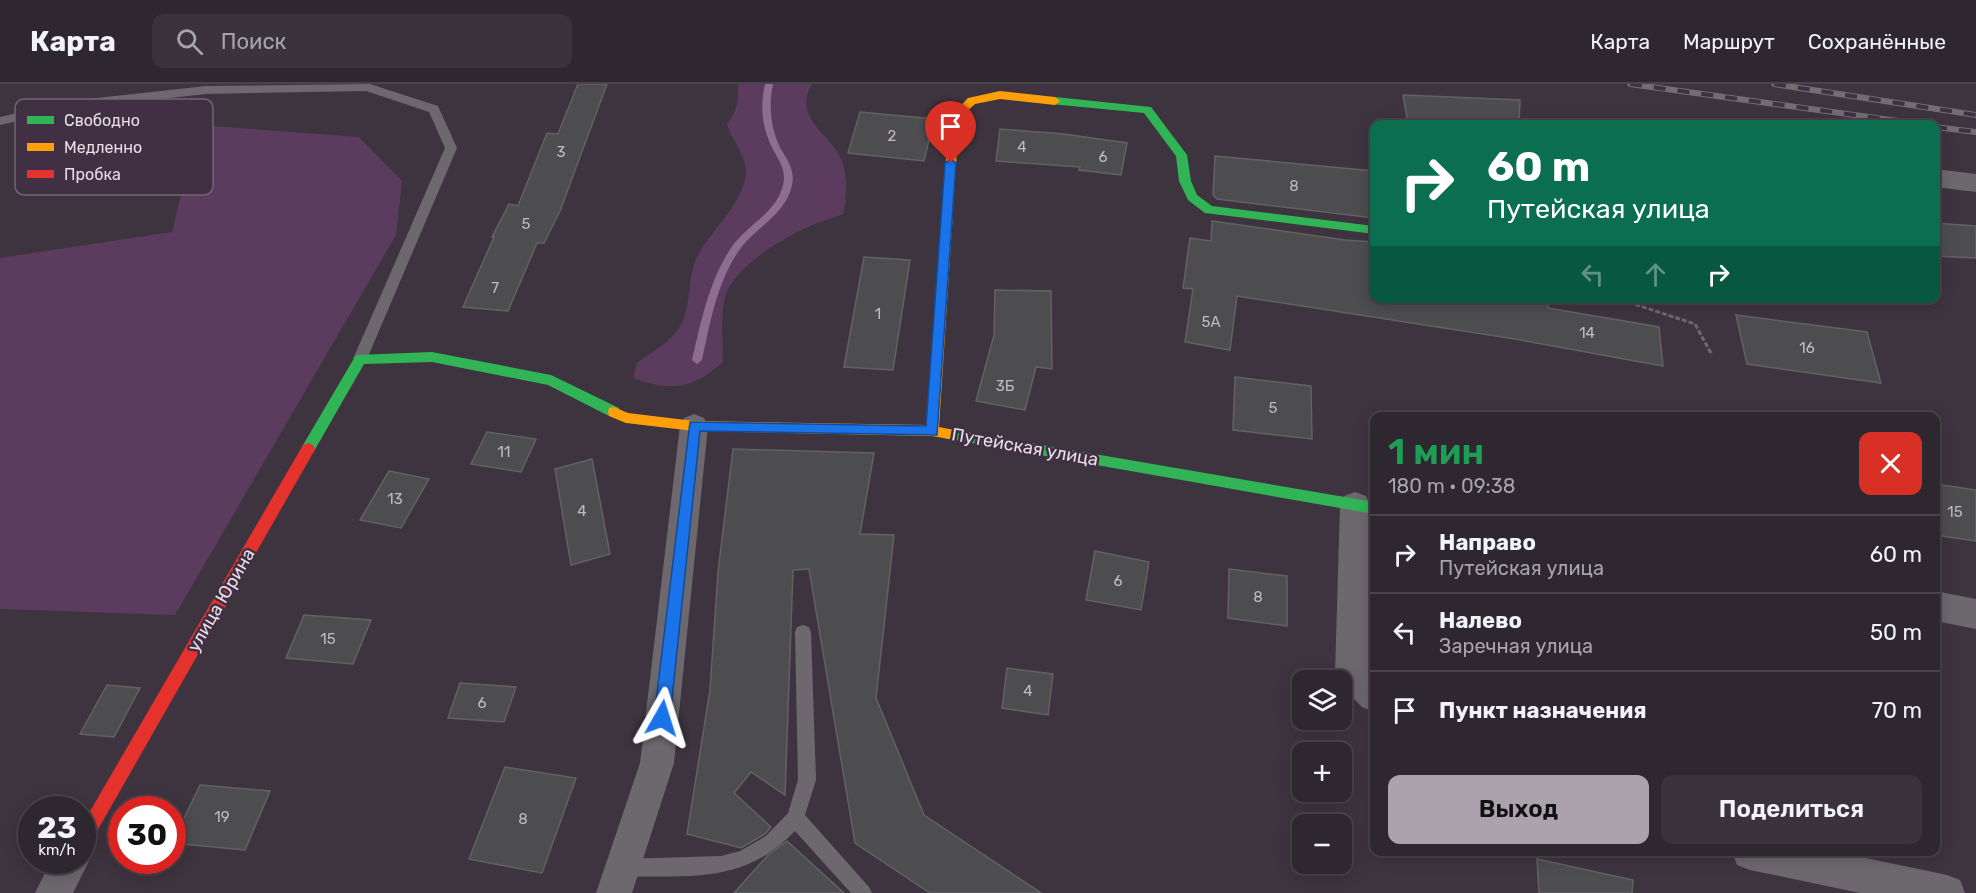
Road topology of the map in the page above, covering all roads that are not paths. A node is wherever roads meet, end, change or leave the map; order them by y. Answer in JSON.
{"nodes":[{"id":1,"x":124,"y":99,"type":"edge"},
{"id":2,"x":15,"y":118,"type":"edge"},
{"id":3,"x":0,"y":121,"type":"edge"},
{"id":4,"x":1940,"y":179,"type":"edge"},
{"id":5,"x":1976,"y":183,"type":"edge"},
{"id":6,"x":1370,"y":230,"type":"edge"},
{"id":7,"x":360,"y":359,"type":"junction"},
{"id":8,"x":694,"y":426,"type":"junction"},
{"id":9,"x":932,"y":431,"type":"junction"},
{"id":10,"x":1365,"y":507,"type":"edge"},
{"id":11,"x":1940,"y":607,"type":"edge"},
{"id":12,"x":1976,"y":614,"type":"edge"},
{"id":13,"x":803,"y":632,"type":"dead end"},
{"id":14,"x":1370,"y":692,"type":"edge"},
{"id":15,"x":96,"y":817,"type":"edge"},
{"id":16,"x":795,"y":818,"type":"junction"},
{"id":17,"x":1769,"y":856,"type":"edge"},
{"id":18,"x":64,"y":874,"type":"edge"},
{"id":19,"x":618,"y":880,"type":"edge"},
{"id":20,"x":53,"y":893,"type":"edge"},
{"id":21,"x":862,"y":893,"type":"edge"},
{"id":22,"x":1947,"y":893,"type":"edge"}],
"edges":[{"from":1,"to":7,"type":"lane"},
{"from":2,"to":3,"type":"lane"},
{"from":4,"to":5,"type":"street"},
{"from":6,"to":9,"type":"street"},
{"from":7,"to":8,"type":"street","name":"Путейская улица"},
{"from":7,"to":15,"type":"street","name":"улица Юрина"},
{"from":8,"to":9,"type":"street","name":"Путейская улица"},
{"from":8,"to":19,"type":"street"},
{"from":9,"to":10,"type":"street","name":"Путейская улица"},
{"from":10,"to":14,"type":"street"},
{"from":11,"to":12,"type":"street"},
{"from":13,"to":16,"type":"lane"},
{"from":16,"to":19,"type":"lane"},
{"from":16,"to":21,"type":"lane"},
{"from":17,"to":22,"type":"street"},
{"from":18,"to":20,"type":"street"}]}
